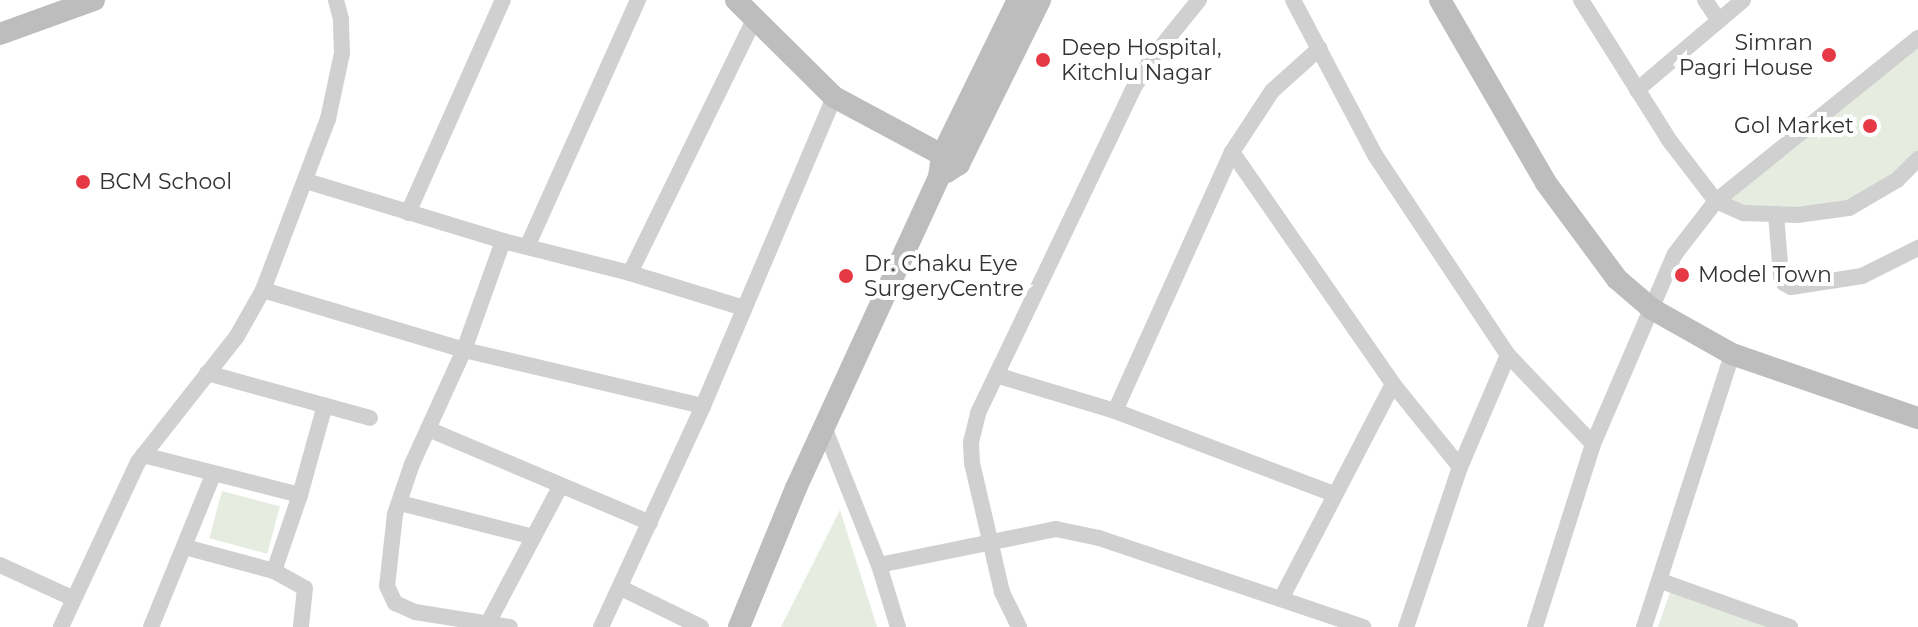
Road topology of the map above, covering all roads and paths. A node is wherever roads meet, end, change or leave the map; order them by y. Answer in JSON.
{"nodes":[{"id":1,"x":94,"y":0,"type":"edge"},
{"id":2,"x":336,"y":0,"type":"edge"},
{"id":3,"x":503,"y":0,"type":"edge"},
{"id":4,"x":638,"y":0,"type":"edge"},
{"id":5,"x":736,"y":0,"type":"edge"},
{"id":6,"x":1018,"y":0,"type":"edge"},
{"id":7,"x":1040,"y":0,"type":"edge"},
{"id":8,"x":1199,"y":0,"type":"edge"},
{"id":9,"x":1293,"y":0,"type":"edge"},
{"id":10,"x":1440,"y":0,"type":"edge"},
{"id":11,"x":1581,"y":0,"type":"edge"},
{"id":12,"x":1705,"y":0,"type":"edge"},
{"id":13,"x":1743,"y":0,"type":"edge"},
{"id":14,"x":755,"y":18,"type":"junction"},
{"id":15,"x":1719,"y":21,"type":"junction"},
{"id":16,"x":0,"y":34,"type":"edge"},
{"id":17,"x":1918,"y":38,"type":"edge"},
{"id":18,"x":1320,"y":48,"type":"junction"},
{"id":19,"x":1637,"y":90,"type":"junction"},
{"id":20,"x":834,"y":97,"type":"junction"},
{"id":21,"x":1232,"y":152,"type":"junction"},
{"id":22,"x":1918,"y":159,"type":"edge"},
{"id":23,"x":946,"y":165,"type":"junction"},
{"id":24,"x":306,"y":181,"type":"junction"},
{"id":25,"x":1716,"y":201,"type":"junction"},
{"id":26,"x":408,"y":213,"type":"junction"},
{"id":27,"x":1776,"y":214,"type":"junction"},
{"id":28,"x":503,"y":241,"type":"junction"},
{"id":29,"x":527,"y":247,"type":"junction"},
{"id":30,"x":1918,"y":248,"type":"edge"},
{"id":31,"x":630,"y":273,"type":"junction"},
{"id":32,"x":263,"y":290,"type":"junction"},
{"id":33,"x":744,"y":308,"type":"junction"},
{"id":34,"x":1652,"y":309,"type":"junction"},
{"id":35,"x":464,"y":350,"type":"junction"},
{"id":36,"x":1732,"y":354,"type":"junction"},
{"id":37,"x":1508,"y":355,"type":"junction"},
{"id":38,"x":207,"y":373,"type":"junction"},
{"id":39,"x":996,"y":375,"type":"junction"},
{"id":40,"x":1393,"y":384,"type":"junction"},
{"id":41,"x":325,"y":405,"type":"junction"},
{"id":42,"x":703,"y":406,"type":"junction"},
{"id":43,"x":1115,"y":411,"type":"junction"},
{"id":44,"x":370,"y":418,"type":"dead end"},
{"id":45,"x":1918,"y":418,"type":"edge"},
{"id":46,"x":824,"y":427,"type":"junction"},
{"id":47,"x":428,"y":429,"type":"junction"},
{"id":48,"x":1593,"y":444,"type":"junction"},
{"id":49,"x":143,"y":455,"type":"junction"},
{"id":50,"x":1460,"y":467,"type":"junction"},
{"id":51,"x":214,"y":473,"type":"junction"},
{"id":52,"x":560,"y":487,"type":"junction"},
{"id":53,"x":1334,"y":494,"type":"junction"},
{"id":54,"x":300,"y":495,"type":"junction"},
{"id":55,"x":400,"y":503,"type":"junction"},
{"id":56,"x":650,"y":523,"type":"junction"},
{"id":57,"x":533,"y":537,"type":"junction"},
{"id":58,"x":989,"y":540,"type":"junction"},
{"id":59,"x":185,"y":547,"type":"junction"},
{"id":60,"x":0,"y":565,"type":"edge"},
{"id":61,"x":879,"y":565,"type":"junction"},
{"id":62,"x":274,"y":571,"type":"junction"},
{"id":63,"x":1661,"y":581,"type":"junction"},
{"id":64,"x":621,"y":588,"type":"junction"},
{"id":65,"x":74,"y":599,"type":"junction"},
{"id":66,"x":1281,"y":599,"type":"junction"},
{"id":67,"x":488,"y":623,"type":"junction"},
{"id":68,"x":61,"y":627,"type":"edge"},
{"id":69,"x":151,"y":627,"type":"edge"},
{"id":70,"x":301,"y":627,"type":"edge"},
{"id":71,"x":510,"y":627,"type":"edge"},
{"id":72,"x":601,"y":627,"type":"edge"},
{"id":73,"x":701,"y":627,"type":"edge"},
{"id":74,"x":739,"y":627,"type":"edge"},
{"id":75,"x":898,"y":627,"type":"edge"},
{"id":76,"x":1019,"y":627,"type":"edge"},
{"id":77,"x":1363,"y":627,"type":"edge"},
{"id":78,"x":1406,"y":627,"type":"edge"},
{"id":79,"x":1535,"y":627,"type":"edge"},
{"id":80,"x":1644,"y":627,"type":"edge"},
{"id":81,"x":1790,"y":627,"type":"edge"}],
"edges":[{"from":1,"to":16,"type":"street"},
{"from":2,"to":24,"type":"street"},
{"from":3,"to":26,"type":"street"},
{"from":4,"to":29,"type":"street"},
{"from":5,"to":14,"type":"street"},
{"from":6,"to":23,"type":"street"},
{"from":7,"to":23,"type":"street"},
{"from":8,"to":39,"type":"street"},
{"from":9,"to":18,"type":"street"},
{"from":10,"to":34,"type":"street"},
{"from":11,"to":19,"type":"street"},
{"from":12,"to":15,"type":"street"},
{"from":13,"to":15,"type":"street"},
{"from":14,"to":20,"type":"street"},
{"from":14,"to":31,"type":"street"},
{"from":15,"to":19,"type":"street"},
{"from":17,"to":25,"type":"street"},
{"from":18,"to":21,"type":"street"},
{"from":18,"to":37,"type":"street"},
{"from":19,"to":25,"type":"street"},
{"from":20,"to":23,"type":"street"},
{"from":20,"to":33,"type":"street"},
{"from":21,"to":40,"type":"street"},
{"from":21,"to":43,"type":"street"},
{"from":22,"to":27,"type":"street"},
{"from":23,"to":46,"type":"street"},
{"from":24,"to":26,"type":"street"},
{"from":24,"to":32,"type":"street"},
{"from":25,"to":27,"type":"street"},
{"from":25,"to":34,"type":"street"},
{"from":26,"to":28,"type":"street"},
{"from":27,"to":30,"type":"street"},
{"from":28,"to":29,"type":"street"},
{"from":28,"to":35,"type":"street"},
{"from":29,"to":31,"type":"street"},
{"from":31,"to":33,"type":"street"},
{"from":32,"to":35,"type":"street"},
{"from":32,"to":38,"type":"street"},
{"from":33,"to":42,"type":"street"},
{"from":34,"to":36,"type":"street"},
{"from":34,"to":48,"type":"street"},
{"from":35,"to":42,"type":"street"},
{"from":35,"to":47,"type":"street"},
{"from":36,"to":45,"type":"street"},
{"from":36,"to":63,"type":"street"},
{"from":37,"to":48,"type":"street"},
{"from":37,"to":50,"type":"street"},
{"from":38,"to":41,"type":"street"},
{"from":38,"to":49,"type":"street"},
{"from":39,"to":43,"type":"street"},
{"from":39,"to":58,"type":"street"},
{"from":40,"to":50,"type":"street"},
{"from":40,"to":53,"type":"street"},
{"from":41,"to":44,"type":"street"},
{"from":41,"to":54,"type":"street"},
{"from":42,"to":56,"type":"street"},
{"from":43,"to":53,"type":"street"},
{"from":46,"to":61,"type":"street"},
{"from":46,"to":74,"type":"street"},
{"from":47,"to":52,"type":"street"},
{"from":47,"to":55,"type":"street"},
{"from":48,"to":79,"type":"street"},
{"from":49,"to":51,"type":"street"},
{"from":49,"to":65,"type":"street"},
{"from":50,"to":78,"type":"street"},
{"from":51,"to":54,"type":"street"},
{"from":51,"to":59,"type":"street"},
{"from":52,"to":56,"type":"street"},
{"from":52,"to":57,"type":"street"},
{"from":53,"to":66,"type":"street"},
{"from":54,"to":62,"type":"street"},
{"from":55,"to":57,"type":"street"},
{"from":55,"to":67,"type":"street"},
{"from":56,"to":64,"type":"street"},
{"from":57,"to":67,"type":"street"},
{"from":58,"to":61,"type":"street"},
{"from":58,"to":66,"type":"street"},
{"from":58,"to":76,"type":"street"},
{"from":59,"to":62,"type":"street"},
{"from":59,"to":69,"type":"street"},
{"from":60,"to":65,"type":"street"},
{"from":61,"to":75,"type":"street"},
{"from":62,"to":70,"type":"street"},
{"from":63,"to":80,"type":"street"},
{"from":63,"to":81,"type":"street"},
{"from":64,"to":72,"type":"street"},
{"from":64,"to":73,"type":"street"},
{"from":65,"to":68,"type":"street"},
{"from":66,"to":77,"type":"street"},
{"from":67,"to":71,"type":"street"}]}
